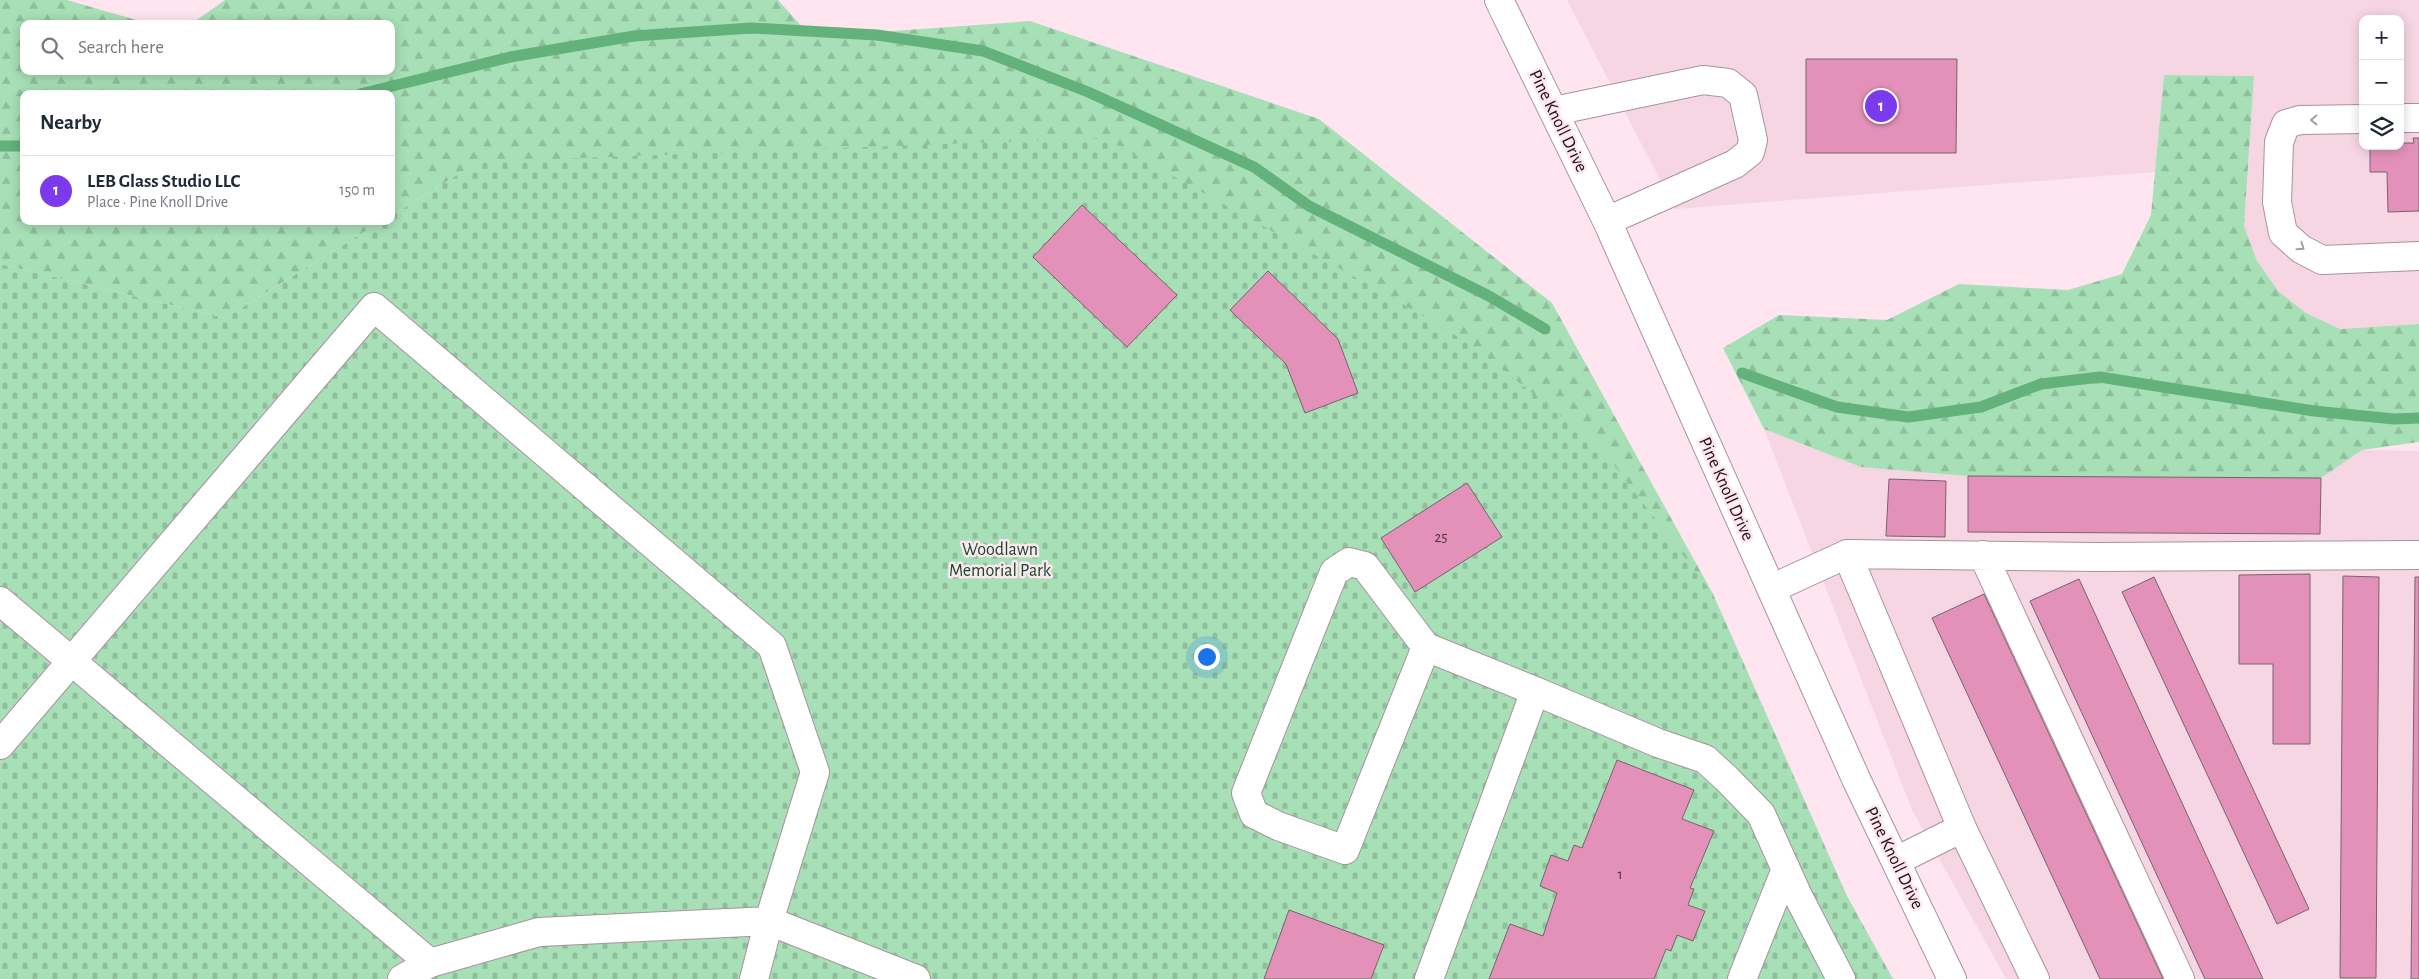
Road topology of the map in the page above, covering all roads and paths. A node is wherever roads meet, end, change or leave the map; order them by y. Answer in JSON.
{"nodes":[{"id":1,"x":1500,"y":0,"type":"edge"},
{"id":2,"x":1554,"y":111,"type":"junction"},
{"id":3,"x":2404,"y":118,"type":"edge"},
{"id":4,"x":2419,"y":118,"type":"edge"},
{"id":5,"x":2359,"y":119,"type":"edge"},
{"id":6,"x":1607,"y":221,"type":"junction"},
{"id":7,"x":2419,"y":256,"type":"edge"},
{"id":8,"x":1847,"y":554,"type":"junction"},
{"id":9,"x":2419,"y":555,"type":"edge"},
{"id":10,"x":1983,"y":556,"type":"junction"},
{"id":11,"x":1771,"y":589,"type":"junction"},
{"id":12,"x":0,"y":601,"type":"edge"},
{"id":13,"x":1426,"y":647,"type":"junction"},
{"id":14,"x":71,"y":662,"type":"junction"},
{"id":15,"x":1535,"y":691,"type":"junction"},
{"id":16,"x":0,"y":745,"type":"edge"},
{"id":17,"x":1962,"y":828,"type":"junction"},
{"id":18,"x":1896,"y":861,"type":"junction"},
{"id":19,"x":1786,"y":869,"type":"junction"},
{"id":20,"x":769,"y":921,"type":"junction"},
{"id":21,"x":430,"y":963,"type":"junction"},
{"id":22,"x":402,"y":979,"type":"edge"},
{"id":23,"x":754,"y":979,"type":"edge"},
{"id":24,"x":916,"y":979,"type":"edge"},
{"id":25,"x":1429,"y":979,"type":"edge"},
{"id":26,"x":1742,"y":979,"type":"edge"},
{"id":27,"x":1841,"y":979,"type":"edge"},
{"id":28,"x":1952,"y":979,"type":"edge"},
{"id":29,"x":2035,"y":979,"type":"edge"},
{"id":30,"x":2180,"y":979,"type":"edge"}],
"edges":[{"from":1,"to":2,"type":"street","name":"Pine Knoll Drive"},
{"from":2,"to":6,"type":"street","name":"Pine Knoll Drive"},
{"from":2,"to":6,"type":"street"},
{"from":3,"to":4,"type":"street"},
{"from":5,"to":7,"type":"street","one_way":true},
{"from":6,"to":11,"type":"street","name":"Pine Knoll Drive"},
{"from":8,"to":10,"type":"street"},
{"from":8,"to":11,"type":"street"},
{"from":8,"to":17,"type":"street"},
{"from":9,"to":10,"type":"street"},
{"from":10,"to":30,"type":"street"},
{"from":11,"to":18,"type":"street","name":"Pine Knoll Drive"},
{"from":12,"to":14,"type":"street"},
{"from":13,"to":13,"type":"street"},
{"from":13,"to":15,"type":"street"},
{"from":14,"to":16,"type":"street"},
{"from":14,"to":20,"type":"street"},
{"from":14,"to":21,"type":"street"},
{"from":15,"to":19,"type":"street"},
{"from":15,"to":25,"type":"street"},
{"from":17,"to":18,"type":"street"},
{"from":17,"to":29,"type":"street"},
{"from":18,"to":28,"type":"street","name":"Pine Knoll Drive"},
{"from":19,"to":26,"type":"street"},
{"from":19,"to":27,"type":"street"},
{"from":20,"to":21,"type":"street"},
{"from":20,"to":23,"type":"street"},
{"from":20,"to":24,"type":"street"},
{"from":21,"to":22,"type":"street"}]}
